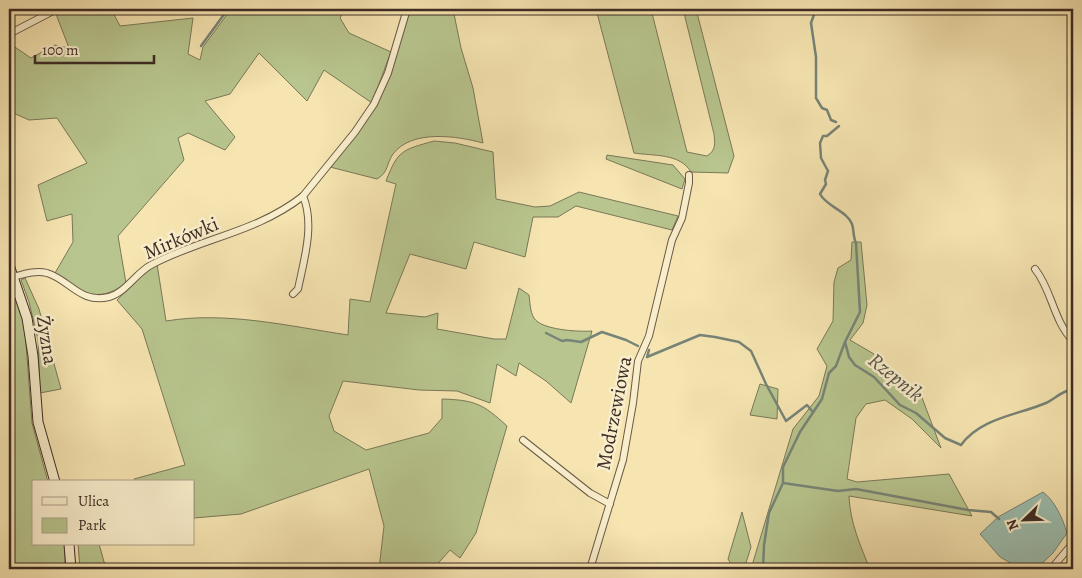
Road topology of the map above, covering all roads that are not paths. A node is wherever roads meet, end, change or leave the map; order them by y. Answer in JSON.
{"nodes":[{"id":1,"x":57,"y":9,"type":"edge"},
{"id":2,"x":407,"y":9,"type":"edge"},
{"id":3,"x":9,"y":34,"type":"edge"},
{"id":4,"x":689,"y":175,"type":"dead end"},
{"id":5,"x":303,"y":196,"type":"junction"},
{"id":6,"x":9,"y":265,"type":"edge"},
{"id":7,"x":1035,"y":269,"type":"dead end"},
{"id":8,"x":14,"y":277,"type":"junction"},
{"id":9,"x":293,"y":294,"type":"dead end"},
{"id":10,"x":1073,"y":340,"type":"edge"},
{"id":11,"x":522,"y":440,"type":"dead end"},
{"id":12,"x":53,"y":480,"type":"edge"},
{"id":13,"x":610,"y":504,"type":"junction"},
{"id":14,"x":1073,"y":543,"type":"edge"},
{"id":15,"x":69,"y":546,"type":"edge"},
{"id":16,"x":71,"y":569,"type":"edge"},
{"id":17,"x":590,"y":569,"type":"edge"},
{"id":18,"x":1050,"y":569,"type":"edge"}],
"edges":[{"from":1,"to":3,"type":"street"},
{"from":2,"to":5,"type":"street","name":"Mirkówki"},
{"from":4,"to":13,"type":"street","name":"Modrzewiowa"},
{"from":5,"to":8,"type":"street","name":"Mirkówki"},
{"from":5,"to":9,"type":"street"},
{"from":6,"to":8,"type":"street","name":"Żyzna"},
{"from":7,"to":10,"type":"street"},
{"from":8,"to":12,"type":"street","name":"Żyzna"},
{"from":11,"to":13,"type":"street"},
{"from":13,"to":17,"type":"street","name":"Modrzewiowa"},
{"from":14,"to":18,"type":"street"},
{"from":15,"to":16,"type":"street"}]}
